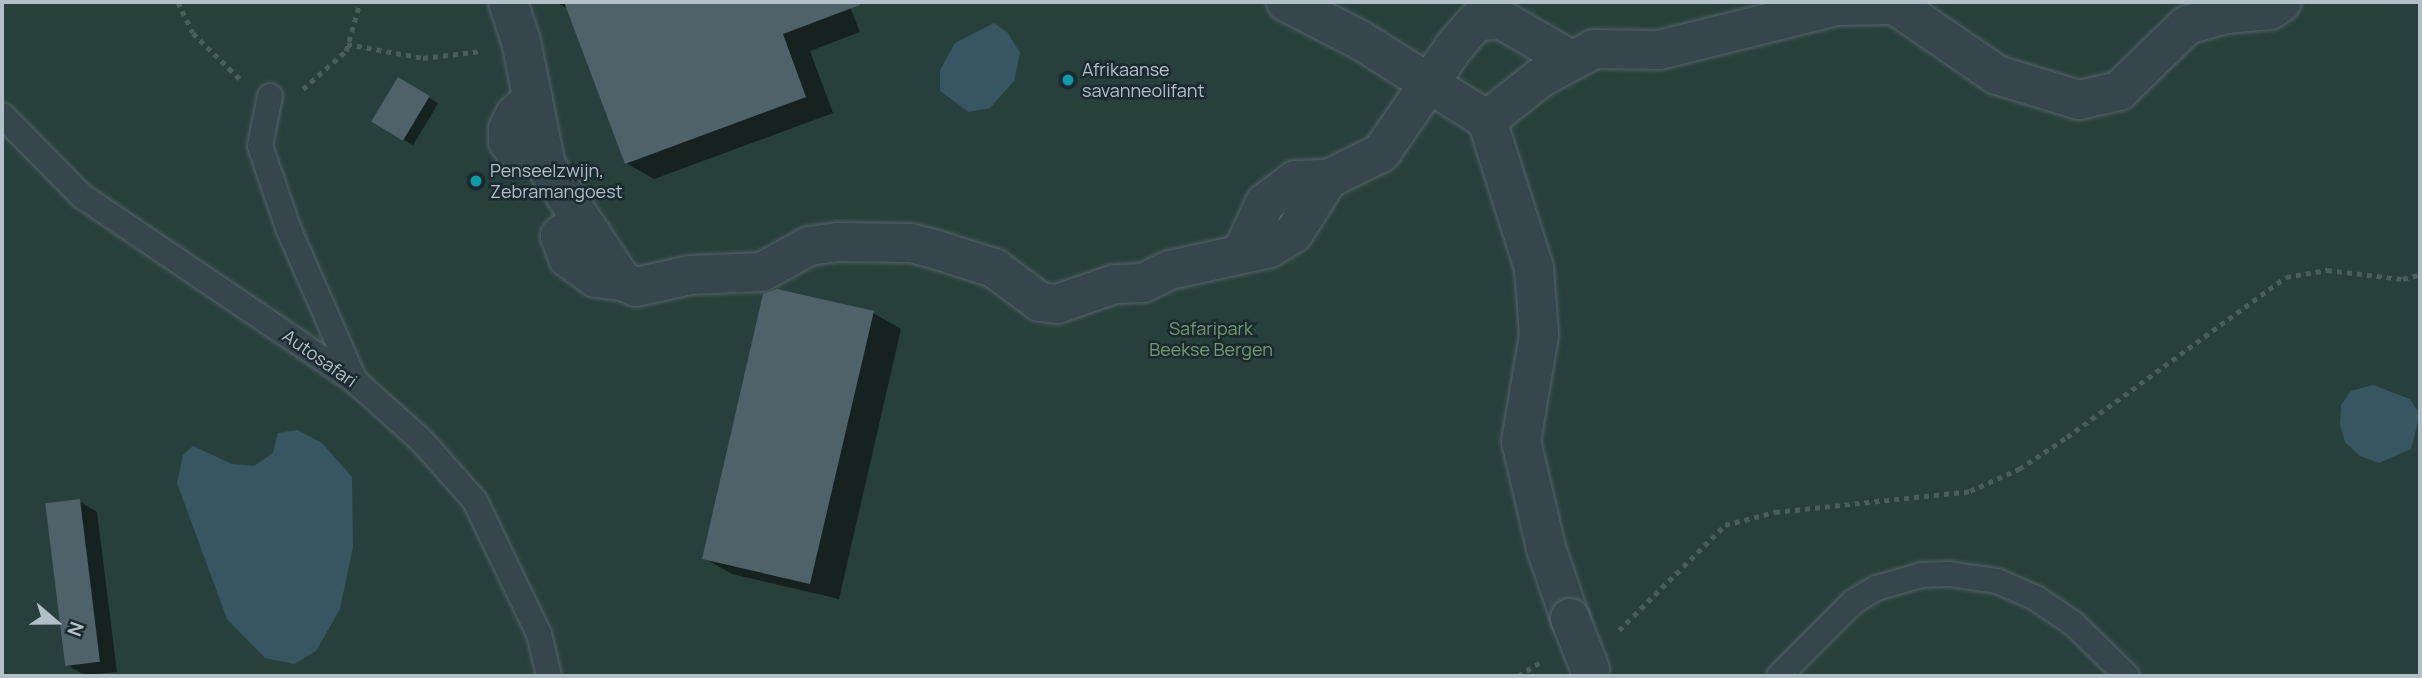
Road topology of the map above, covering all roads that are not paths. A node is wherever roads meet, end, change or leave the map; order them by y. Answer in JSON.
{"nodes":[{"id":1,"x":508,"y":2,"type":"edge"},
{"id":2,"x":1286,"y":2,"type":"edge"},
{"id":3,"x":2282,"y":2,"type":"edge"},
{"id":4,"x":1895,"y":3,"type":"edge"},
{"id":5,"x":1790,"y":11,"type":"edge"},
{"id":6,"x":1571,"y":60,"type":"junction"},
{"id":7,"x":1430,"y":86,"type":"junction"},
{"id":8,"x":270,"y":96,"type":"road end"},
{"id":9,"x":2,"y":115,"type":"edge"},
{"id":10,"x":1487,"y":120,"type":"junction"},
{"id":11,"x":355,"y":381,"type":"junction"},
{"id":12,"x":1591,"y":673,"type":"edge"},
{"id":13,"x":549,"y":676,"type":"edge"},
{"id":14,"x":1779,"y":676,"type":"edge"},
{"id":15,"x":2127,"y":676,"type":"edge"}],
"edges":[{"from":1,"to":7,"type":"street"},
{"from":2,"to":7,"type":"street"},
{"from":3,"to":4,"type":"street"},
{"from":4,"to":5,"type":"street"},
{"from":5,"to":6,"type":"street"},
{"from":6,"to":7,"type":"street"},
{"from":6,"to":10,"type":"street"},
{"from":7,"to":10,"type":"street"},
{"from":8,"to":11,"type":"lane"},
{"from":9,"to":11,"type":"lane","name":"Autosafari"},
{"from":10,"to":12,"type":"street","bridge":true},
{"from":11,"to":13,"type":"lane","name":"Autosafari"},
{"from":14,"to":15,"type":"lane"}]}
